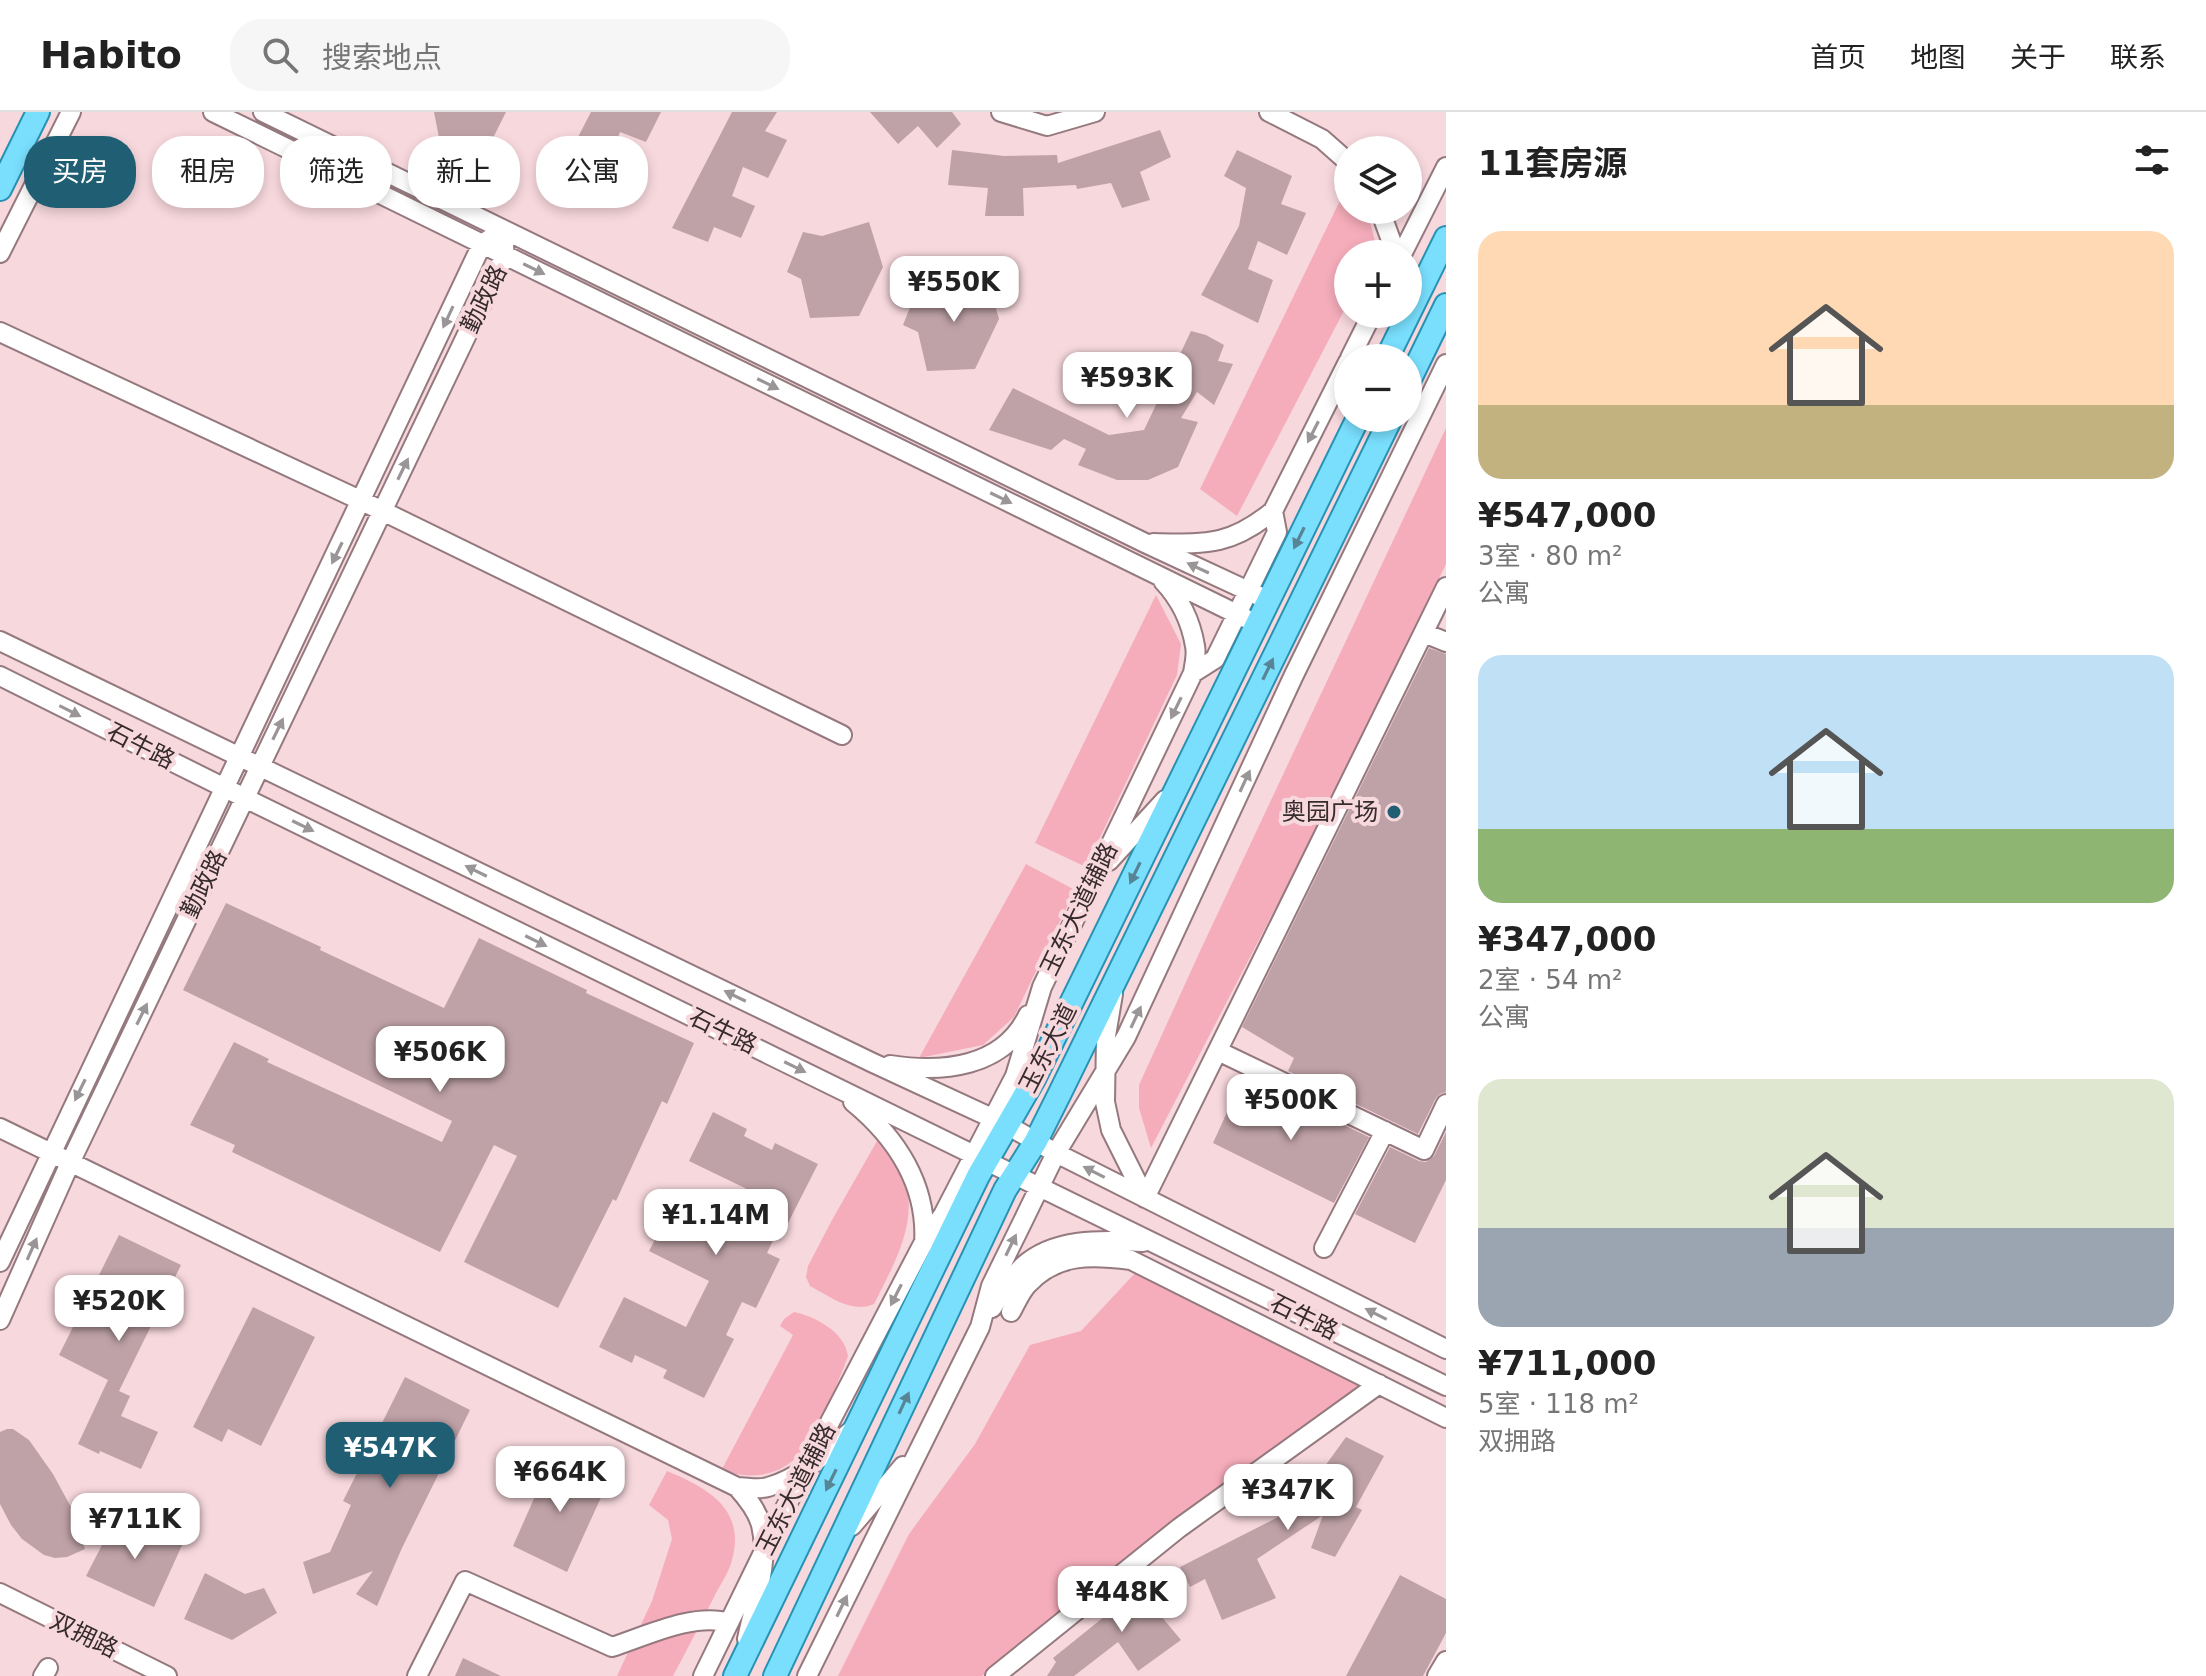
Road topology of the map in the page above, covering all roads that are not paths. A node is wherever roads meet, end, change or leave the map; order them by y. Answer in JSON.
{"nodes":[{"id":1,"x":38,"y":112,"type":"edge"},
{"id":2,"x":71,"y":112,"type":"edge"},
{"id":3,"x":213,"y":112,"type":"edge"},
{"id":4,"x":263,"y":112,"type":"edge"},
{"id":5,"x":1001,"y":112,"type":"edge"},
{"id":6,"x":1095,"y":112,"type":"edge"},
{"id":7,"x":1269,"y":112,"type":"edge"},
{"id":8,"x":1334,"y":150,"type":"edge"},
{"id":9,"x":1446,"y":167,"type":"edge"},
{"id":10,"x":0,"y":189,"type":"edge"},
{"id":11,"x":502,"y":229,"type":"junction"},
{"id":12,"x":1446,"y":238,"type":"edge"},
{"id":13,"x":1407,"y":240,"type":"edge"},
{"id":14,"x":482,"y":244,"type":"junction"},
{"id":15,"x":0,"y":253,"type":"edge"},
{"id":16,"x":505,"y":255,"type":"junction"},
{"id":17,"x":1446,"y":305,"type":"edge"},
{"id":18,"x":0,"y":332,"type":"edge"},
{"id":19,"x":1394,"y":344,"type":"edge"},
{"id":20,"x":1422,"y":354,"type":"edge"},
{"id":21,"x":1446,"y":364,"type":"edge"},
{"id":22,"x":1334,"y":390,"type":"edge"},
{"id":23,"x":1350,"y":432,"type":"edge"},
{"id":24,"x":1384,"y":432,"type":"edge"},
{"id":25,"x":362,"y":501,"type":"junction"},
{"id":26,"x":382,"y":511,"type":"junction"},
{"id":27,"x":1273,"y":511,"type":"junction"},
{"id":28,"x":1145,"y":543,"type":"junction"},
{"id":29,"x":1159,"y":576,"type":"junction"},
{"id":30,"x":1446,"y":587,"type":"edge"},
{"id":31,"x":1258,"y":596,"type":"junction"},
{"id":32,"x":1247,"y":619,"type":"junction"},
{"id":33,"x":1424,"y":633,"type":"junction"},
{"id":34,"x":0,"y":641,"type":"edge"},
{"id":35,"x":1446,"y":642,"type":"edge"},
{"id":36,"x":1193,"y":673,"type":"junction"},
{"id":37,"x":0,"y":676,"type":"edge"},
{"id":38,"x":842,"y":735,"type":"dead end"},
{"id":39,"x":239,"y":758,"type":"junction"},
{"id":40,"x":260,"y":768,"type":"junction"},
{"id":41,"x":1179,"y":783,"type":"junction"},
{"id":42,"x":225,"y":788,"type":"junction"},
{"id":43,"x":245,"y":798,"type":"junction"},
{"id":44,"x":1088,"y":969,"type":"junction"},
{"id":45,"x":1115,"y":981,"type":"junction"},
{"id":46,"x":1042,"y":987,"type":"junction"},
{"id":47,"x":1218,"y":1051,"type":"junction"},
{"id":48,"x":871,"y":1062,"type":"junction"},
{"id":49,"x":1107,"y":1069,"type":"junction"},
{"id":50,"x":832,"y":1085,"type":"junction"},
{"id":51,"x":1446,"y":1104,"type":"edge"},
{"id":52,"x":1000,"y":1122,"type":"junction"},
{"id":53,"x":0,"y":1128,"type":"edge"},
{"id":54,"x":1385,"y":1131,"type":"junction"},
{"id":55,"x":1036,"y":1141,"type":"junction"},
{"id":56,"x":50,"y":1153,"type":"junction"},
{"id":57,"x":1056,"y":1153,"type":"junction"},
{"id":58,"x":981,"y":1157,"type":"junction"},
{"id":59,"x":70,"y":1163,"type":"junction"},
{"id":60,"x":1015,"y":1174,"type":"junction"},
{"id":61,"x":1039,"y":1187,"type":"junction"},
{"id":62,"x":1145,"y":1198,"type":"junction"},
{"id":63,"x":925,"y":1240,"type":"junction"},
{"id":64,"x":1154,"y":1243,"type":"junction"},
{"id":65,"x":1324,"y":1248,"type":"dead end"},
{"id":66,"x":0,"y":1262,"type":"edge"},
{"id":67,"x":1011,"y":1312,"type":"dead end"},
{"id":68,"x":910,"y":1318,"type":"junction"},
{"id":69,"x":0,"y":1320,"type":"edge"},
{"id":70,"x":980,"y":1327,"type":"junction"},
{"id":71,"x":1446,"y":1349,"type":"edge"},
{"id":72,"x":1379,"y":1384,"type":"junction"},
{"id":73,"x":1446,"y":1386,"type":"edge"},
{"id":74,"x":1446,"y":1418,"type":"edge"},
{"id":75,"x":857,"y":1425,"type":"junction"},
{"id":76,"x":806,"y":1467,"type":"junction"},
{"id":77,"x":737,"y":1487,"type":"junction"},
{"id":78,"x":839,"y":1540,"type":"junction"},
{"id":79,"x":762,"y":1555,"type":"junction"},
{"id":80,"x":0,"y":1593,"type":"edge"},
{"id":81,"x":774,"y":1596,"type":"junction"},
{"id":82,"x":751,"y":1619,"type":"junction"},
{"id":83,"x":729,"y":1623,"type":"junction"},
{"id":84,"x":714,"y":1655,"type":"junction"},
{"id":85,"x":1446,"y":1661,"type":"edge"},
{"id":86,"x":740,"y":1667,"type":"edge"},
{"id":87,"x":167,"y":1676,"type":"edge"},
{"id":88,"x":417,"y":1676,"type":"edge"},
{"id":89,"x":703,"y":1676,"type":"edge"},
{"id":90,"x":775,"y":1676,"type":"edge"},
{"id":91,"x":807,"y":1676,"type":"edge"},
{"id":92,"x":995,"y":1676,"type":"edge"},
{"id":93,"x":1437,"y":1676,"type":"edge"}],
"edges":[{"from":1,"to":10,"type":"main road"},
{"from":2,"to":15,"type":"street"},
{"from":3,"to":14,"type":"street"},
{"from":4,"to":11,"type":"street"},
{"from":5,"to":6,"type":"street"},
{"from":7,"to":8,"type":"street"},
{"from":9,"to":13,"type":"street"},
{"from":11,"to":14,"type":"street","name":"勤政路"},
{"from":11,"to":16,"type":"street","name":"勤政路"},
{"from":11,"to":28,"type":"street"},
{"from":12,"to":19,"type":"main road"},
{"from":14,"to":16,"type":"street"},
{"from":14,"to":25,"type":"street","name":"勤政路","one_way":true},
{"from":26,"to":16,"type":"street","name":"勤政路","one_way":true},
{"from":16,"to":29,"type":"street","one_way":true},
{"from":17,"to":20,"type":"main road"},
{"from":18,"to":25,"type":"street"},
{"from":49,"to":21,"type":"street","one_way":true},
{"from":22,"to":27,"type":"street","one_way":true},
{"from":23,"to":31,"type":"main road","name":"玉东大道","one_way":true},
{"from":45,"to":24,"type":"main road","name":"玉东大道","one_way":true},
{"from":25,"to":26,"type":"street"},
{"from":25,"to":39,"type":"street","name":"勤政路","one_way":true},
{"from":26,"to":38,"type":"street"},
{"from":40,"to":26,"type":"street","name":"勤政路","one_way":true},
{"from":27,"to":28,"type":"street"},
{"from":27,"to":31,"type":"street"},
{"from":31,"to":28,"type":"street","one_way":true},
{"from":29,"to":32,"type":"street"},
{"from":29,"to":36,"type":"street"},
{"from":30,"to":33,"type":"street"},
{"from":31,"to":32,"type":"main road","name":"玉东大道"},
{"from":32,"to":36,"type":"street","name":"玉东大道辅路"},
{"from":32,"to":41,"type":"main road","name":"玉东大道"},
{"from":33,"to":35,"type":"street"},
{"from":33,"to":47,"type":"street"},
{"from":34,"to":39,"type":"street","name":"石牛路"},
{"from":36,"to":46,"type":"street","name":"玉东大道辅路","one_way":true},
{"from":37,"to":42,"type":"street","name":"石牛路","one_way":true},
{"from":39,"to":40,"type":"street","name":"石牛路"},
{"from":39,"to":42,"type":"street","name":"勤政路"},
{"from":40,"to":43,"type":"street","name":"勤政路"},
{"from":48,"to":40,"type":"street","name":"石牛路","one_way":true},
{"from":41,"to":44,"type":"main road","name":"玉东大道","one_way":true},
{"from":41,"to":46,"type":"street"},
{"from":42,"to":43,"type":"street","name":"石牛路"},
{"from":42,"to":56,"type":"street","name":"勤政路","one_way":true},
{"from":43,"to":50,"type":"street","name":"石牛路","one_way":true},
{"from":59,"to":43,"type":"street","name":"勤政路","one_way":true},
{"from":44,"to":45,"type":"main road"},
{"from":44,"to":52,"type":"main road","name":"玉东大道"},
{"from":45,"to":49,"type":"street"},
{"from":45,"to":55,"type":"main road","name":"玉东大道"},
{"from":46,"to":48,"type":"street"},
{"from":46,"to":52,"type":"street","name":"玉东大道辅路"},
{"from":47,"to":54,"type":"street"},
{"from":47,"to":62,"type":"street"},
{"from":48,"to":52,"type":"street","name":"石牛路"},
{"from":49,"to":57,"type":"street"},
{"from":49,"to":62,"type":"street"},
{"from":50,"to":58,"type":"street","name":"石牛路"},
{"from":50,"to":63,"type":"street"},
{"from":51,"to":54,"type":"street"},
{"from":52,"to":55,"type":"street","name":"石牛路"},
{"from":52,"to":58,"type":"main road","name":"玉东大道"},
{"from":53,"to":56,"type":"street"},
{"from":54,"to":65,"type":"street"},
{"from":55,"to":57,"type":"street","name":"石牛路"},
{"from":55,"to":60,"type":"main road","name":"玉东大道"},
{"from":56,"to":59,"type":"street"},
{"from":56,"to":66,"type":"street","name":"勤政路"},
{"from":57,"to":61,"type":"street"},
{"from":62,"to":57,"type":"street","name":"石牛路","one_way":true},
{"from":58,"to":60,"type":"street","name":"石牛路"},
{"from":58,"to":63,"type":"street","name":"玉东大道辅路"},
{"from":58,"to":68,"type":"main road","name":"玉东大道"},
{"from":69,"to":59,"type":"street","name":"勤政路","one_way":true},
{"from":59,"to":77,"type":"street"},
{"from":60,"to":61,"type":"street","name":"石牛路"},
{"from":78,"to":60,"type":"main road","name":"玉东大道","one_way":true},
{"from":61,"to":64,"type":"street","name":"石牛路"},
{"from":70,"to":61,"type":"street","one_way":true},
{"from":71,"to":62,"type":"street","name":"石牛路","one_way":true},
{"from":63,"to":68,"type":"street"},
{"from":63,"to":76,"type":"street","name":"玉东大道辅路","one_way":true},
{"from":64,"to":70,"type":"street"},
{"from":64,"to":73,"type":"street","name":"石牛路"},
{"from":67,"to":72,"type":"street"},
{"from":68,"to":75,"type":"main road","name":"玉东大道"},
{"from":70,"to":78,"type":"street"},
{"from":91,"to":70,"type":"street","one_way":true},
{"from":72,"to":74,"type":"street"},
{"from":72,"to":92,"type":"street"},
{"from":75,"to":76,"type":"street"},
{"from":75,"to":81,"type":"main road","name":"玉东大道","one_way":true},
{"from":76,"to":77,"type":"street"},
{"from":76,"to":79,"type":"street","name":"玉东大道辅路"},
{"from":77,"to":79,"type":"street"},
{"from":78,"to":90,"type":"main road","name":"玉东大道"},
{"from":79,"to":82,"type":"street"},
{"from":79,"to":83,"type":"street","name":"玉东大道辅路"},
{"from":80,"to":87,"type":"street","name":"双拥路"},
{"from":81,"to":82,"type":"street"},
{"from":81,"to":86,"type":"main road","name":"玉东大道"},
{"from":82,"to":84,"type":"street"},
{"from":82,"to":86,"type":"street"},
{"from":83,"to":84,"type":"street","name":"玉东大道辅路"},
{"from":83,"to":88,"type":"street"},
{"from":84,"to":89,"type":"street","name":"玉东大道辅路"},
{"from":85,"to":93,"type":"street"}]}
